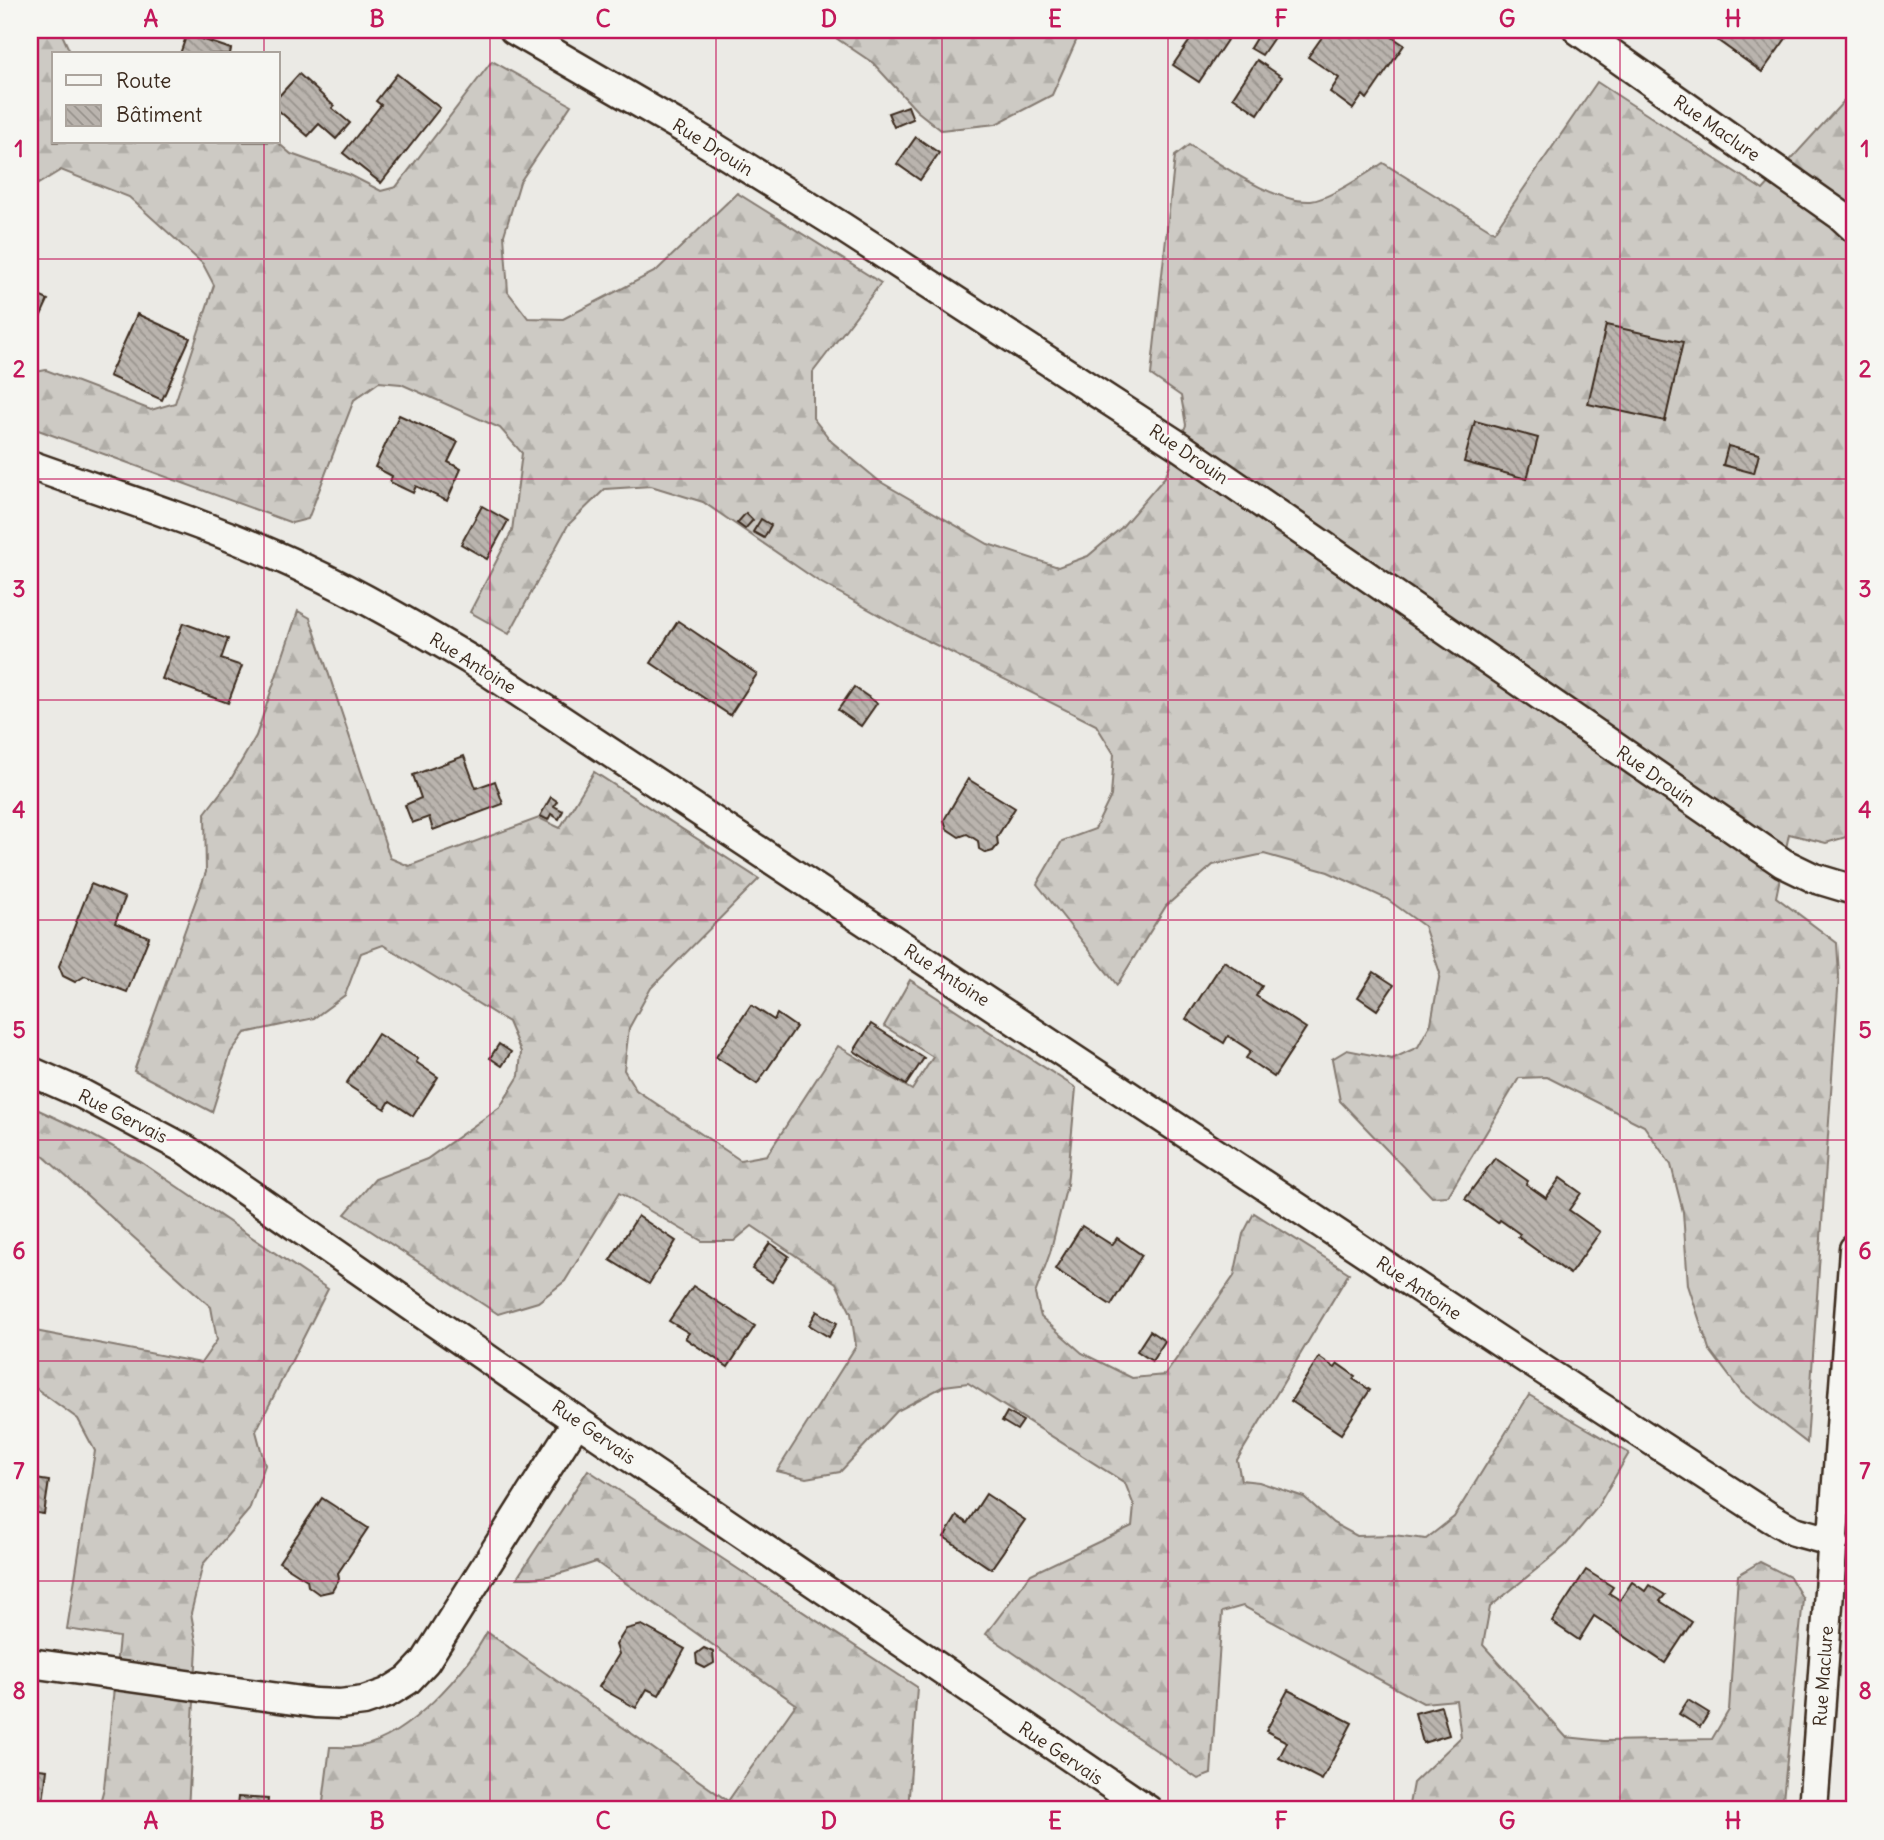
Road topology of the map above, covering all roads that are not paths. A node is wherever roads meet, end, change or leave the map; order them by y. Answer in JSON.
{"nodes":[{"id":1,"x":514,"y":30,"type":"edge"},
{"id":2,"x":1578,"y":30,"type":"edge"},
{"id":3,"x":1854,"y":228,"type":"edge"},
{"id":4,"x":30,"y":465,"type":"edge"},
{"id":5,"x":1854,"y":890,"type":"edge"},
{"id":6,"x":30,"y":1071,"type":"edge"},
{"id":7,"x":1854,"y":1249,"type":"edge"},
{"id":8,"x":577,"y":1421,"type":"junction"},
{"id":9,"x":1833,"y":1542,"type":"junction"},
{"id":10,"x":30,"y":1664,"type":"edge"},
{"id":11,"x":1148,"y":1810,"type":"edge"},
{"id":12,"x":1813,"y":1810,"type":"edge"}],
"edges":[{"from":1,"to":5,"type":"street","name":"Rue Drouin"},
{"from":2,"to":3,"type":"street","name":"Rue Maclure"},
{"from":4,"to":9,"type":"street","name":"Rue Antoine"},
{"from":6,"to":8,"type":"street","name":"Rue Gervais"},
{"from":7,"to":9,"type":"street","name":"Rue Maclure"},
{"from":8,"to":10,"type":"street"},
{"from":8,"to":11,"type":"street","name":"Rue Gervais"},
{"from":9,"to":12,"type":"street","name":"Rue Maclure"}]}
